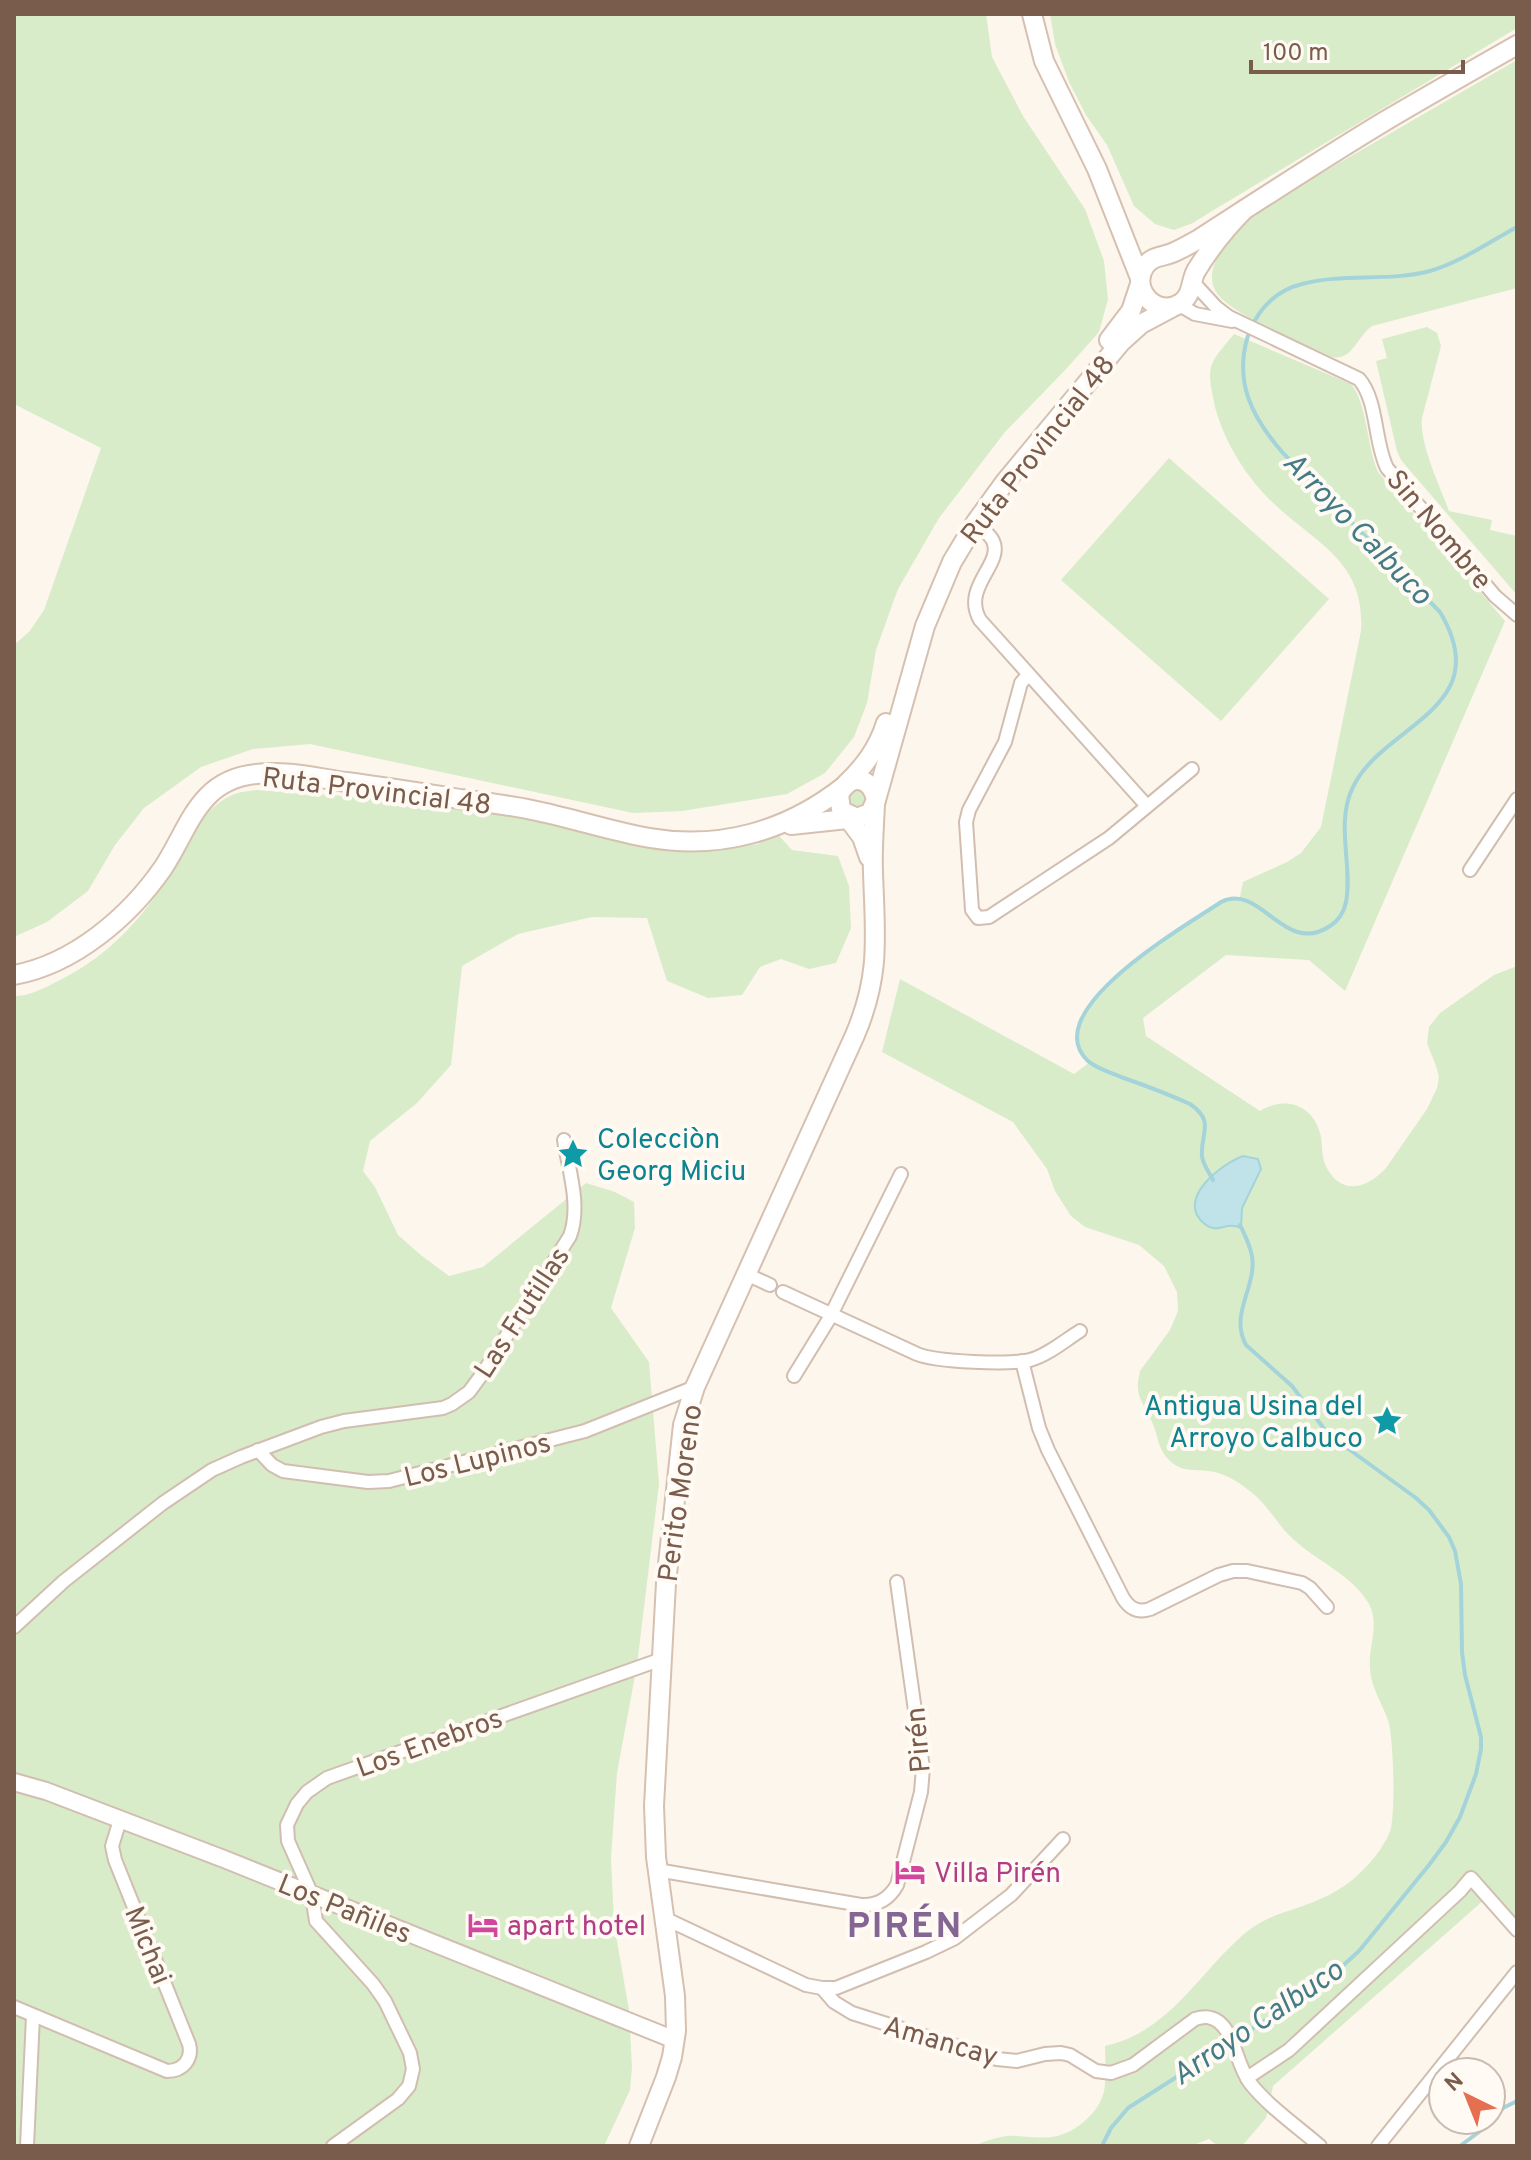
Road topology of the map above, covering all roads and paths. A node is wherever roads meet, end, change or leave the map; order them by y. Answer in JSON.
{"nodes":[{"id":1,"x":1032,"y":14,"type":"edge"},
{"id":2,"x":1517,"y":45,"type":"edge"},
{"id":3,"x":1253,"y":204,"type":"junction"},
{"id":4,"x":1117,"y":215,"type":"junction"},
{"id":5,"x":1165,"y":255,"type":"junction"},
{"id":6,"x":1192,"y":280,"type":"junction"},
{"id":7,"x":1140,"y":281,"type":"junction"},
{"id":8,"x":1176,"y":305,"type":"junction"},
{"id":9,"x":1239,"y":323,"type":"junction"},
{"id":10,"x":972,"y":520,"type":"junction"},
{"id":11,"x":1517,"y":615,"type":"edge"},
{"id":12,"x":1024,"y":670,"type":"junction"},
{"id":13,"x":1192,"y":769,"type":"dead end"},
{"id":14,"x":844,"y":786,"type":"junction"},
{"id":15,"x":1517,"y":799,"type":"edge"},
{"id":16,"x":1147,"y":806,"type":"junction"},
{"id":17,"x":861,"y":811,"type":"junction"},
{"id":18,"x":772,"y":828,"type":"junction"},
{"id":19,"x":873,"y":869,"type":"junction"},
{"id":20,"x":1470,"y":870,"type":"dead end"},
{"id":21,"x":14,"y":975,"type":"edge"},
{"id":22,"x":564,"y":1140,"type":"dead end"},
{"id":23,"x":901,"y":1174,"type":"dead end"},
{"id":24,"x":746,"y":1274,"type":"junction"},
{"id":25,"x":770,"y":1285,"type":"dead end"},
{"id":26,"x":783,"y":1292,"type":"dead end"},
{"id":27,"x":832,"y":1314,"type":"junction"},
{"id":28,"x":1080,"y":1331,"type":"dead end"},
{"id":29,"x":1022,"y":1361,"type":"junction"},
{"id":30,"x":794,"y":1376,"type":"dead end"},
{"id":31,"x":695,"y":1387,"type":"junction"},
{"id":32,"x":258,"y":1450,"type":"junction"},
{"id":33,"x":897,"y":1582,"type":"dead end"},
{"id":34,"x":1327,"y":1607,"type":"dead end"},
{"id":35,"x":14,"y":1627,"type":"edge"},
{"id":36,"x":662,"y":1659,"type":"junction"},
{"id":37,"x":14,"y":1782,"type":"edge"},
{"id":38,"x":120,"y":1820,"type":"junction"},
{"id":39,"x":1063,"y":1839,"type":"dead end"},
{"id":40,"x":657,"y":1870,"type":"junction"},
{"id":41,"x":312,"y":1895,"type":"junction"},
{"id":42,"x":664,"y":1918,"type":"junction"},
{"id":43,"x":1517,"y":1930,"type":"edge"},
{"id":44,"x":1517,"y":1972,"type":"edge"},
{"id":45,"x":822,"y":1988,"type":"junction"},
{"id":46,"x":14,"y":2007,"type":"edge"},
{"id":47,"x":33,"y":2016,"type":"junction"},
{"id":48,"x":675,"y":2040,"type":"junction"},
{"id":49,"x":1247,"y":2078,"type":"junction"},
{"id":50,"x":27,"y":2146,"type":"edge"},
{"id":51,"x":333,"y":2146,"type":"edge"},
{"id":52,"x":639,"y":2146,"type":"edge"},
{"id":53,"x":1320,"y":2146,"type":"edge"},
{"id":54,"x":1378,"y":2146,"type":"edge"}],
"edges":[{"from":1,"to":4,"type":"main road"},
{"from":2,"to":3,"type":"main road","name":"Ruta Provincial 48"},
{"from":3,"to":5,"type":"main road","name":"Ruta Provincial 48"},
{"from":3,"to":6,"type":"main road","name":"Ruta Provincial 48"},
{"from":4,"to":5,"type":"main road"},
{"from":4,"to":7,"type":"main road"},
{"from":5,"to":6,"type":"main road"},
{"from":5,"to":7,"type":"main road","name":"Ruta Provincial 48"},
{"from":6,"to":8,"type":"main road","name":"Ruta Provincial 48"},
{"from":6,"to":9,"type":"street","name":"Sin Nombre"},
{"from":7,"to":8,"type":"main road"},
{"from":7,"to":10,"type":"main road","name":"Ruta Provincial 48"},
{"from":8,"to":9,"type":"street","name":"Sin Nombre"},
{"from":8,"to":10,"type":"main road","name":"Ruta Provincial 48"},
{"from":9,"to":11,"type":"street","name":"Sin Nombre"},
{"from":10,"to":12,"type":"street"},
{"from":10,"to":14,"type":"main road","name":"Ruta Provincial 48"},
{"from":10,"to":17,"type":"main road","name":"Ruta Provincial 48"},
{"from":12,"to":16,"type":"street"},
{"from":12,"to":16,"type":"street"},
{"from":13,"to":16,"type":"street"},
{"from":14,"to":17,"type":"main road"},
{"from":14,"to":17,"type":"main road"},
{"from":14,"to":18,"type":"main road","name":"Ruta Provincial 48"},
{"from":15,"to":20,"type":"street"},
{"from":17,"to":18,"type":"main road","name":"Ruta Provincial 48"},
{"from":17,"to":19,"type":"main road","name":"Perito Moreno"},
{"from":17,"to":19,"type":"main road","name":"Perito Moreno"},
{"from":18,"to":21,"type":"main road","name":"Ruta Provincial 48"},
{"from":19,"to":24,"type":"main road","name":"Perito Moreno"},
{"from":22,"to":32,"type":"street","name":"Las Frutillas"},
{"from":23,"to":27,"type":"street"},
{"from":24,"to":25,"type":"street"},
{"from":24,"to":31,"type":"main road","name":"Perito Moreno"},
{"from":26,"to":27,"type":"street"},
{"from":27,"to":29,"type":"street"},
{"from":27,"to":30,"type":"street"},
{"from":28,"to":29,"type":"street"},
{"from":29,"to":34,"type":"street"},
{"from":31,"to":32,"type":"street","name":"Los Lupinos"},
{"from":31,"to":36,"type":"main road","name":"Perito Moreno"},
{"from":32,"to":35,"type":"street","name":"Las Frutillas"},
{"from":33,"to":40,"type":"street","name":"Pirén"},
{"from":36,"to":40,"type":"main road","name":"Perito Moreno"},
{"from":36,"to":41,"type":"street","name":"Los Enebros"},
{"from":37,"to":38,"type":"street","name":"Los Pañiles"},
{"from":38,"to":41,"type":"street","name":"Los Pañiles"},
{"from":38,"to":47,"type":"street","name":"Michai"},
{"from":39,"to":45,"type":"street"},
{"from":40,"to":42,"type":"main road","name":"Perito Moreno"},
{"from":41,"to":48,"type":"street","name":"Los Pañiles"},
{"from":41,"to":51,"type":"street"},
{"from":42,"to":45,"type":"street"},
{"from":42,"to":48,"type":"main road","name":"Perito Moreno"},
{"from":43,"to":49,"type":"street"},
{"from":44,"to":54,"type":"street"},
{"from":45,"to":49,"type":"street","name":"Amancay"},
{"from":46,"to":47,"type":"street"},
{"from":47,"to":50,"type":"street"},
{"from":48,"to":52,"type":"main road","name":"Perito Moreno"},
{"from":49,"to":53,"type":"street","name":"Amancay"}]}
